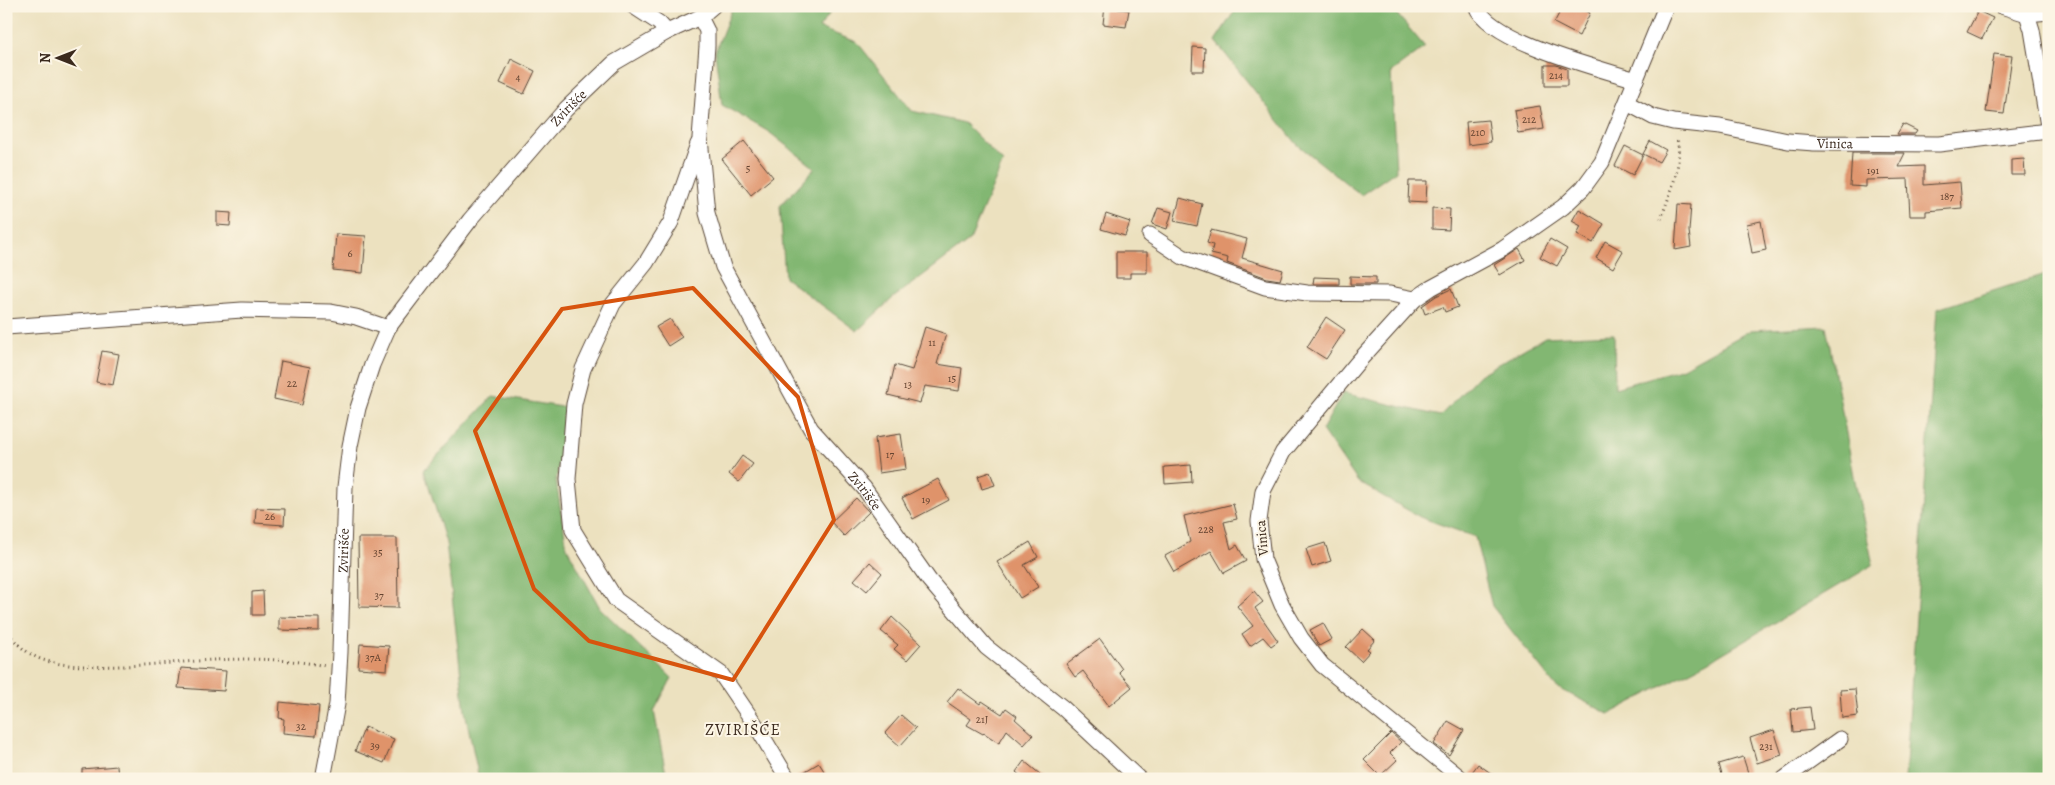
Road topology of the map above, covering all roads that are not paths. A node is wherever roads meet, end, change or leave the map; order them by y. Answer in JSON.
{"nodes":[{"id":1,"x":633,"y":6,"type":"edge"},
{"id":2,"x":713,"y":6,"type":"edge"},
{"id":3,"x":1476,"y":6,"type":"edge"},
{"id":4,"x":1666,"y":6,"type":"edge"},
{"id":5,"x":2001,"y":6,"type":"edge"},
{"id":6,"x":2049,"y":12,"type":"edge"},
{"id":7,"x":2027,"y":14,"type":"junction"},
{"id":8,"x":700,"y":17,"type":"junction"},
{"id":9,"x":667,"y":32,"type":"junction"},
{"id":10,"x":1636,"y":80,"type":"junction"},
{"id":11,"x":1627,"y":103,"type":"junction"},
{"id":12,"x":2049,"y":131,"type":"edge"},
{"id":13,"x":700,"y":138,"type":"junction"},
{"id":14,"x":1150,"y":235,"type":"dead end"},
{"id":15,"x":1415,"y":299,"type":"junction"},
{"id":16,"x":6,"y":328,"type":"edge"},
{"id":17,"x":388,"y":328,"type":"junction"},
{"id":18,"x":1840,"y":739,"type":"dead end"},
{"id":19,"x":323,"y":779,"type":"edge"},
{"id":20,"x":788,"y":779,"type":"edge"},
{"id":21,"x":1139,"y":779,"type":"edge"},
{"id":22,"x":1462,"y":779,"type":"edge"},
{"id":23,"x":1784,"y":779,"type":"edge"}],
"edges":[{"from":1,"to":9,"type":"street"},
{"from":2,"to":8,"type":"street"},
{"from":3,"to":10,"type":"street"},
{"from":4,"to":10,"type":"street","name":"Vinica"},
{"from":5,"to":7,"type":"street"},
{"from":6,"to":7,"type":"street"},
{"from":7,"to":12,"type":"street","name":"Vinica"},
{"from":8,"to":9,"type":"street","name":"Zvirišće"},
{"from":8,"to":13,"type":"street","name":"Zvirišće"},
{"from":9,"to":17,"type":"street","name":"Zvirišće"},
{"from":10,"to":11,"type":"street","name":"Vinica"},
{"from":11,"to":12,"type":"street","name":"Vinica"},
{"from":11,"to":15,"type":"street","name":"Vinica"},
{"from":13,"to":20,"type":"street","name":"Zvirišće"},
{"from":13,"to":21,"type":"street","name":"Zvirišće"},
{"from":14,"to":15,"type":"street"},
{"from":15,"to":22,"type":"street","name":"Vinica"},
{"from":16,"to":17,"type":"street"},
{"from":17,"to":19,"type":"street","name":"Zvirišće"},
{"from":18,"to":23,"type":"street"}]}
